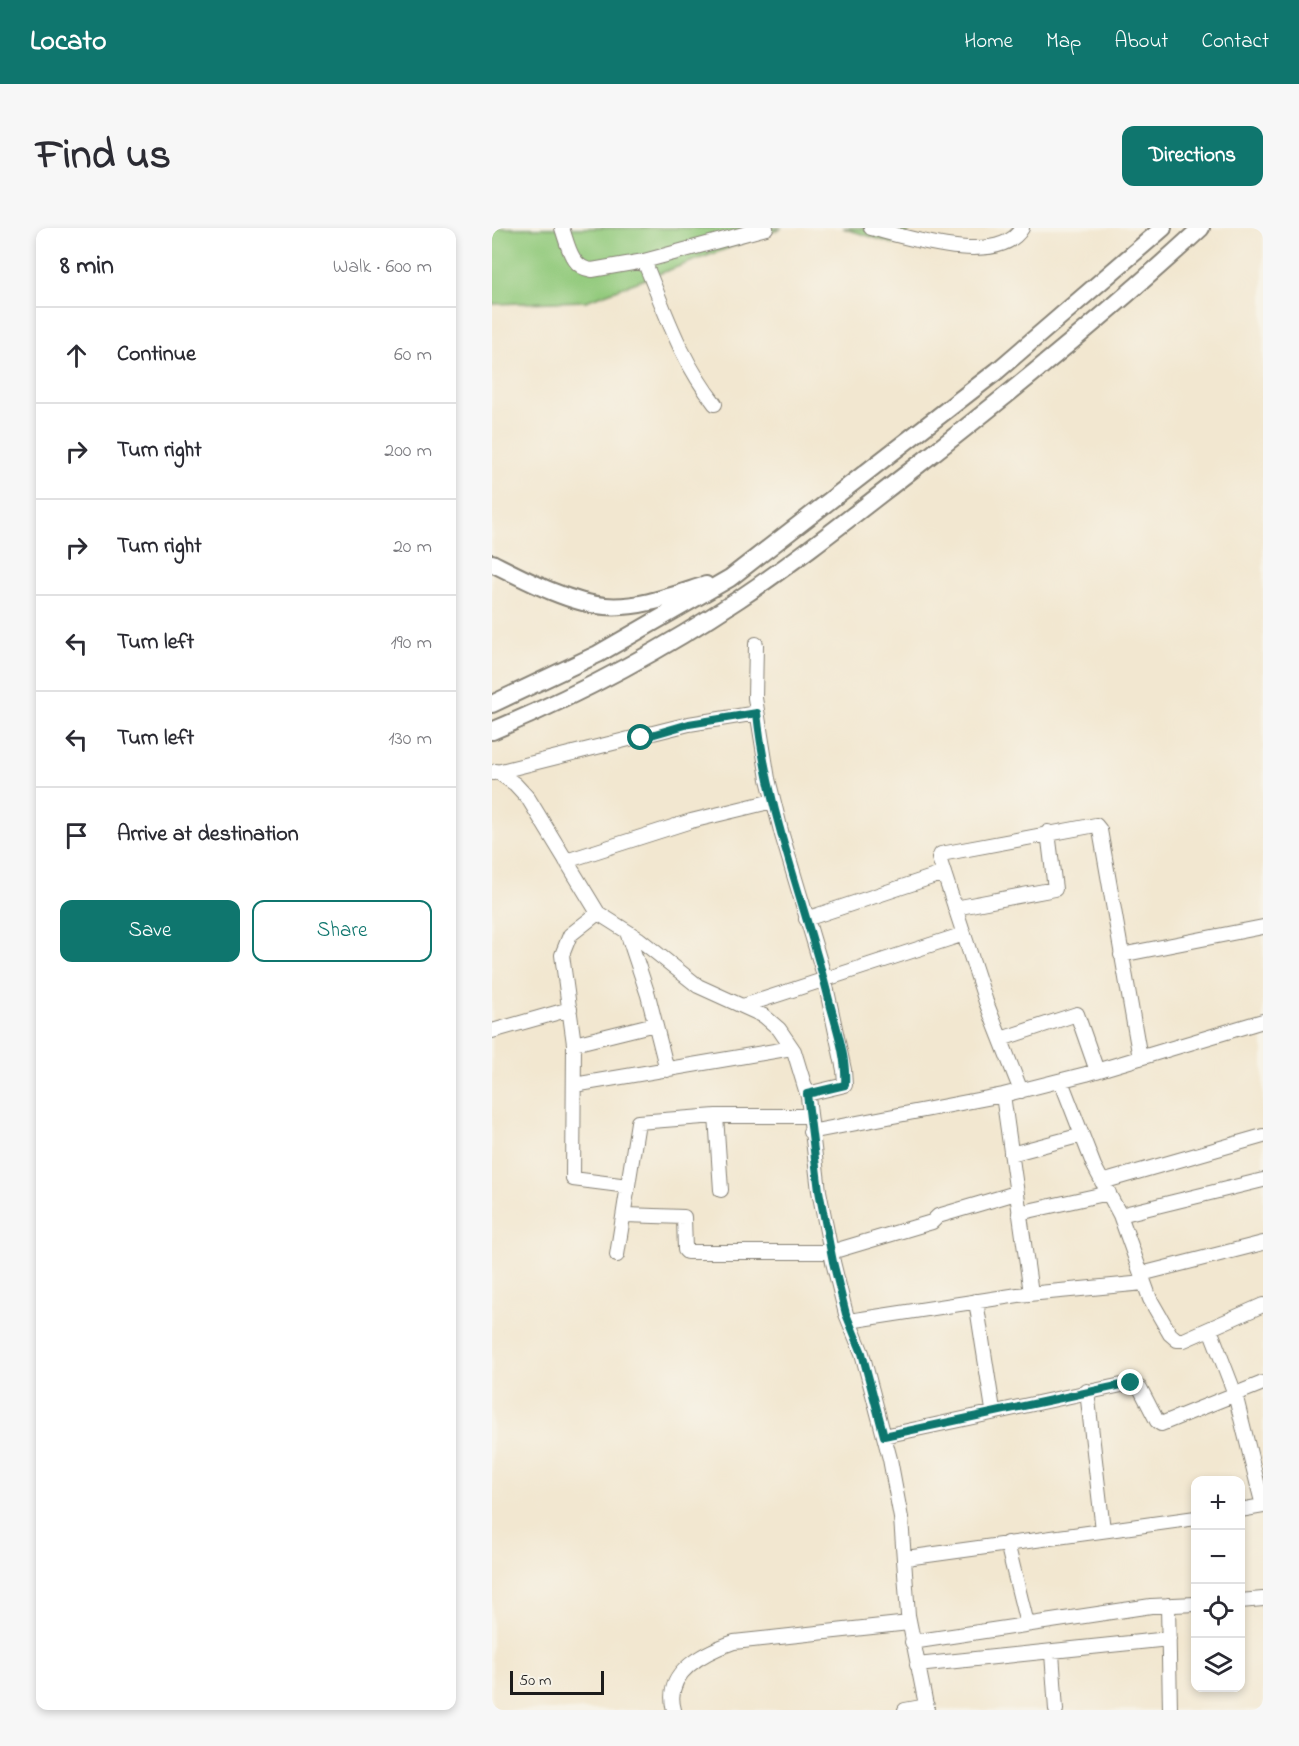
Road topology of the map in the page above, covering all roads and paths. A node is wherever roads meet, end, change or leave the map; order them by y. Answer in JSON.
{"nodes":[{"id":1,"x":562,"y":228,"type":"edge"},
{"id":2,"x":766,"y":228,"type":"edge"},
{"id":3,"x":871,"y":228,"type":"edge"},
{"id":4,"x":1022,"y":228,"type":"edge"},
{"id":5,"x":1163,"y":228,"type":"edge"},
{"id":6,"x":1201,"y":228,"type":"edge"},
{"id":7,"x":644,"y":261,"type":"junction"},
{"id":8,"x":715,"y":404,"type":"dead end"},
{"id":9,"x":492,"y":563,"type":"edge"},
{"id":10,"x":729,"y":578,"type":"junction"},
{"id":11,"x":756,"y":644,"type":"dead end"},
{"id":12,"x":492,"y":704,"type":"edge"},
{"id":13,"x":757,"y":713,"type":"junction"},
{"id":14,"x":492,"y":731,"type":"edge"},
{"id":15,"x":494,"y":772,"type":"edge"},
{"id":16,"x":774,"y":801,"type":"junction"},
{"id":17,"x":1048,"y":832,"type":"junction"},
{"id":18,"x":566,"y":861,"type":"junction"},
{"id":19,"x":944,"y":873,"type":"junction"},
{"id":20,"x":955,"y":908,"type":"junction"},
{"id":21,"x":598,"y":913,"type":"junction"},
{"id":22,"x":806,"y":919,"type":"junction"},
{"id":23,"x":1263,"y":927,"type":"edge"},
{"id":24,"x":627,"y":932,"type":"junction"},
{"id":25,"x":964,"y":934,"type":"junction"},
{"id":26,"x":1120,"y":955,"type":"junction"},
{"id":27,"x":824,"y":980,"type":"junction"},
{"id":28,"x":743,"y":1006,"type":"junction"},
{"id":29,"x":570,"y":1009,"type":"junction"},
{"id":30,"x":1263,"y":1021,"type":"edge"},
{"id":31,"x":655,"y":1024,"type":"junction"},
{"id":32,"x":492,"y":1030,"type":"edge"},
{"id":33,"x":1001,"y":1039,"type":"junction"},
{"id":34,"x":574,"y":1044,"type":"junction"},
{"id":35,"x":792,"y":1048,"type":"junction"},
{"id":36,"x":1140,"y":1058,"type":"junction"},
{"id":37,"x":667,"y":1070,"type":"junction"},
{"id":38,"x":1097,"y":1071,"type":"junction"},
{"id":39,"x":1061,"y":1081,"type":"junction"},
{"id":40,"x":574,"y":1085,"type":"junction"},
{"id":41,"x":1022,"y":1091,"type":"junction"},
{"id":42,"x":807,"y":1094,"type":"junction"},
{"id":43,"x":1003,"y":1095,"type":"junction"},
{"id":44,"x":716,"y":1116,"type":"junction"},
{"id":45,"x":809,"y":1116,"type":"junction"},
{"id":46,"x":810,"y":1132,"type":"junction"},
{"id":47,"x":1082,"y":1135,"type":"junction"},
{"id":48,"x":1263,"y":1136,"type":"edge"},
{"id":49,"x":1011,"y":1154,"type":"junction"},
{"id":50,"x":1263,"y":1180,"type":"edge"},
{"id":51,"x":628,"y":1186,"type":"junction"},
{"id":52,"x":1106,"y":1188,"type":"junction"},
{"id":53,"x":721,"y":1190,"type":"dead end"},
{"id":54,"x":1016,"y":1193,"type":"junction"},
{"id":55,"x":1019,"y":1214,"type":"junction"},
{"id":56,"x":625,"y":1215,"type":"junction"},
{"id":57,"x":1120,"y":1215,"type":"junction"},
{"id":58,"x":1263,"y":1243,"type":"edge"},
{"id":59,"x":831,"y":1252,"type":"junction"},
{"id":60,"x":617,"y":1255,"type":"dead end"},
{"id":61,"x":1143,"y":1279,"type":"junction"},
{"id":62,"x":1031,"y":1293,"type":"junction"},
{"id":63,"x":976,"y":1301,"type":"junction"},
{"id":64,"x":1263,"y":1305,"type":"edge"},
{"id":65,"x":849,"y":1321,"type":"junction"},
{"id":66,"x":1210,"y":1329,"type":"junction"},
{"id":67,"x":1263,"y":1383,"type":"edge"},
{"id":68,"x":1087,"y":1391,"type":"junction"},
{"id":69,"x":1235,"y":1394,"type":"junction"},
{"id":70,"x":993,"y":1410,"type":"junction"},
{"id":71,"x":884,"y":1436,"type":"junction"},
{"id":72,"x":1257,"y":1452,"type":"edge"},
{"id":73,"x":1263,"y":1506,"type":"edge"},
{"id":74,"x":1245,"y":1509,"type":"edge"},
{"id":75,"x":1191,"y":1519,"type":"edge"},
{"id":76,"x":1103,"y":1530,"type":"junction"},
{"id":77,"x":1007,"y":1543,"type":"junction"},
{"id":78,"x":906,"y":1558,"type":"junction"},
{"id":79,"x":1263,"y":1599,"type":"edge"},
{"id":80,"x":1245,"y":1601,"type":"edge"},
{"id":81,"x":1191,"y":1604,"type":"edge"},
{"id":82,"x":1168,"y":1605,"type":"junction"},
{"id":83,"x":909,"y":1623,"type":"junction"},
{"id":84,"x":1027,"y":1624,"type":"junction"},
{"id":85,"x":1169,"y":1640,"type":"junction"},
{"id":86,"x":912,"y":1642,"type":"junction"},
{"id":87,"x":1052,"y":1653,"type":"junction"},
{"id":88,"x":917,"y":1665,"type":"junction"},
{"id":89,"x":927,"y":1708,"type":"edge"},
{"id":90,"x":674,"y":1710,"type":"edge"},
{"id":91,"x":905,"y":1710,"type":"edge"},
{"id":92,"x":1055,"y":1710,"type":"edge"},
{"id":93,"x":1170,"y":1710,"type":"edge"}],
"edges":[{"from":1,"to":7,"type":"street"},
{"from":2,"to":7,"type":"street"},
{"from":3,"to":4,"type":"street"},
{"from":5,"to":10,"type":"main road"},
{"from":6,"to":14,"type":"main road"},
{"from":7,"to":8,"type":"street"},
{"from":9,"to":10,"type":"main road"},
{"from":10,"to":12,"type":"main road"},
{"from":11,"to":13,"type":"street"},
{"from":13,"to":15,"type":"street"},
{"from":13,"to":16,"type":"street"},
{"from":15,"to":18,"type":"street"},
{"from":16,"to":18,"type":"street"},
{"from":16,"to":22,"type":"street"},
{"from":17,"to":19,"type":"street"},
{"from":17,"to":20,"type":"street"},
{"from":17,"to":26,"type":"street"},
{"from":18,"to":21,"type":"street"},
{"from":19,"to":20,"type":"street"},
{"from":19,"to":22,"type":"street"},
{"from":20,"to":25,"type":"street"},
{"from":21,"to":24,"type":"street"},
{"from":21,"to":29,"type":"street"},
{"from":22,"to":27,"type":"street"},
{"from":23,"to":26,"type":"street"},
{"from":24,"to":28,"type":"street"},
{"from":24,"to":31,"type":"street"},
{"from":25,"to":27,"type":"street"},
{"from":25,"to":33,"type":"street"},
{"from":26,"to":36,"type":"street"},
{"from":27,"to":28,"type":"street"},
{"from":27,"to":42,"type":"street"},
{"from":28,"to":35,"type":"street"},
{"from":29,"to":32,"type":"street"},
{"from":29,"to":34,"type":"street"},
{"from":30,"to":36,"type":"street"},
{"from":31,"to":34,"type":"street"},
{"from":31,"to":37,"type":"street"},
{"from":33,"to":38,"type":"street"},
{"from":33,"to":41,"type":"street"},
{"from":34,"to":40,"type":"street"},
{"from":35,"to":37,"type":"street"},
{"from":35,"to":42,"type":"street"},
{"from":36,"to":38,"type":"street"},
{"from":37,"to":40,"type":"street"},
{"from":38,"to":39,"type":"street"},
{"from":39,"to":41,"type":"street"},
{"from":39,"to":47,"type":"street"},
{"from":40,"to":51,"type":"street"},
{"from":41,"to":43,"type":"street"},
{"from":42,"to":45,"type":"street"},
{"from":43,"to":46,"type":"street"},
{"from":43,"to":49,"type":"street"},
{"from":44,"to":45,"type":"street"},
{"from":44,"to":51,"type":"street"},
{"from":44,"to":53,"type":"street"},
{"from":45,"to":46,"type":"street"},
{"from":46,"to":59,"type":"street"},
{"from":47,"to":49,"type":"street"},
{"from":47,"to":52,"type":"street"},
{"from":48,"to":52,"type":"street"},
{"from":49,"to":54,"type":"street"},
{"from":50,"to":57,"type":"street"},
{"from":51,"to":56,"type":"street"},
{"from":52,"to":55,"type":"street"},
{"from":52,"to":57,"type":"street"},
{"from":54,"to":55,"type":"street"},
{"from":54,"to":59,"type":"street"},
{"from":55,"to":62,"type":"street"},
{"from":56,"to":59,"type":"street"},
{"from":56,"to":60,"type":"street"},
{"from":57,"to":61,"type":"street"},
{"from":58,"to":61,"type":"street"},
{"from":59,"to":65,"type":"street"},
{"from":61,"to":62,"type":"street"},
{"from":61,"to":66,"type":"street"},
{"from":62,"to":63,"type":"street"},
{"from":63,"to":65,"type":"street"},
{"from":63,"to":70,"type":"street"},
{"from":64,"to":66,"type":"street"},
{"from":65,"to":71,"type":"street"},
{"from":66,"to":69,"type":"street"},
{"from":67,"to":69,"type":"street"},
{"from":68,"to":69,"type":"street"},
{"from":68,"to":70,"type":"street"},
{"from":68,"to":76,"type":"street"},
{"from":69,"to":72,"type":"street"},
{"from":70,"to":71,"type":"street"},
{"from":71,"to":78,"type":"street"},
{"from":72,"to":73,"type":"street"},
{"from":73,"to":74,"type":"street"},
{"from":75,"to":76,"type":"street"},
{"from":76,"to":77,"type":"street"},
{"from":77,"to":78,"type":"street"},
{"from":77,"to":84,"type":"street"},
{"from":78,"to":83,"type":"street"},
{"from":79,"to":80,"type":"street"},
{"from":81,"to":82,"type":"street"},
{"from":82,"to":84,"type":"street"},
{"from":82,"to":85,"type":"street"},
{"from":83,"to":86,"type":"street"},
{"from":83,"to":90,"type":"street"},
{"from":84,"to":86,"type":"street"},
{"from":85,"to":87,"type":"street"},
{"from":85,"to":93,"type":"street"},
{"from":86,"to":88,"type":"street"},
{"from":87,"to":88,"type":"street"},
{"from":87,"to":92,"type":"street"},
{"from":88,"to":89,"type":"street"},
{"from":89,"to":91,"type":"street"}]}
